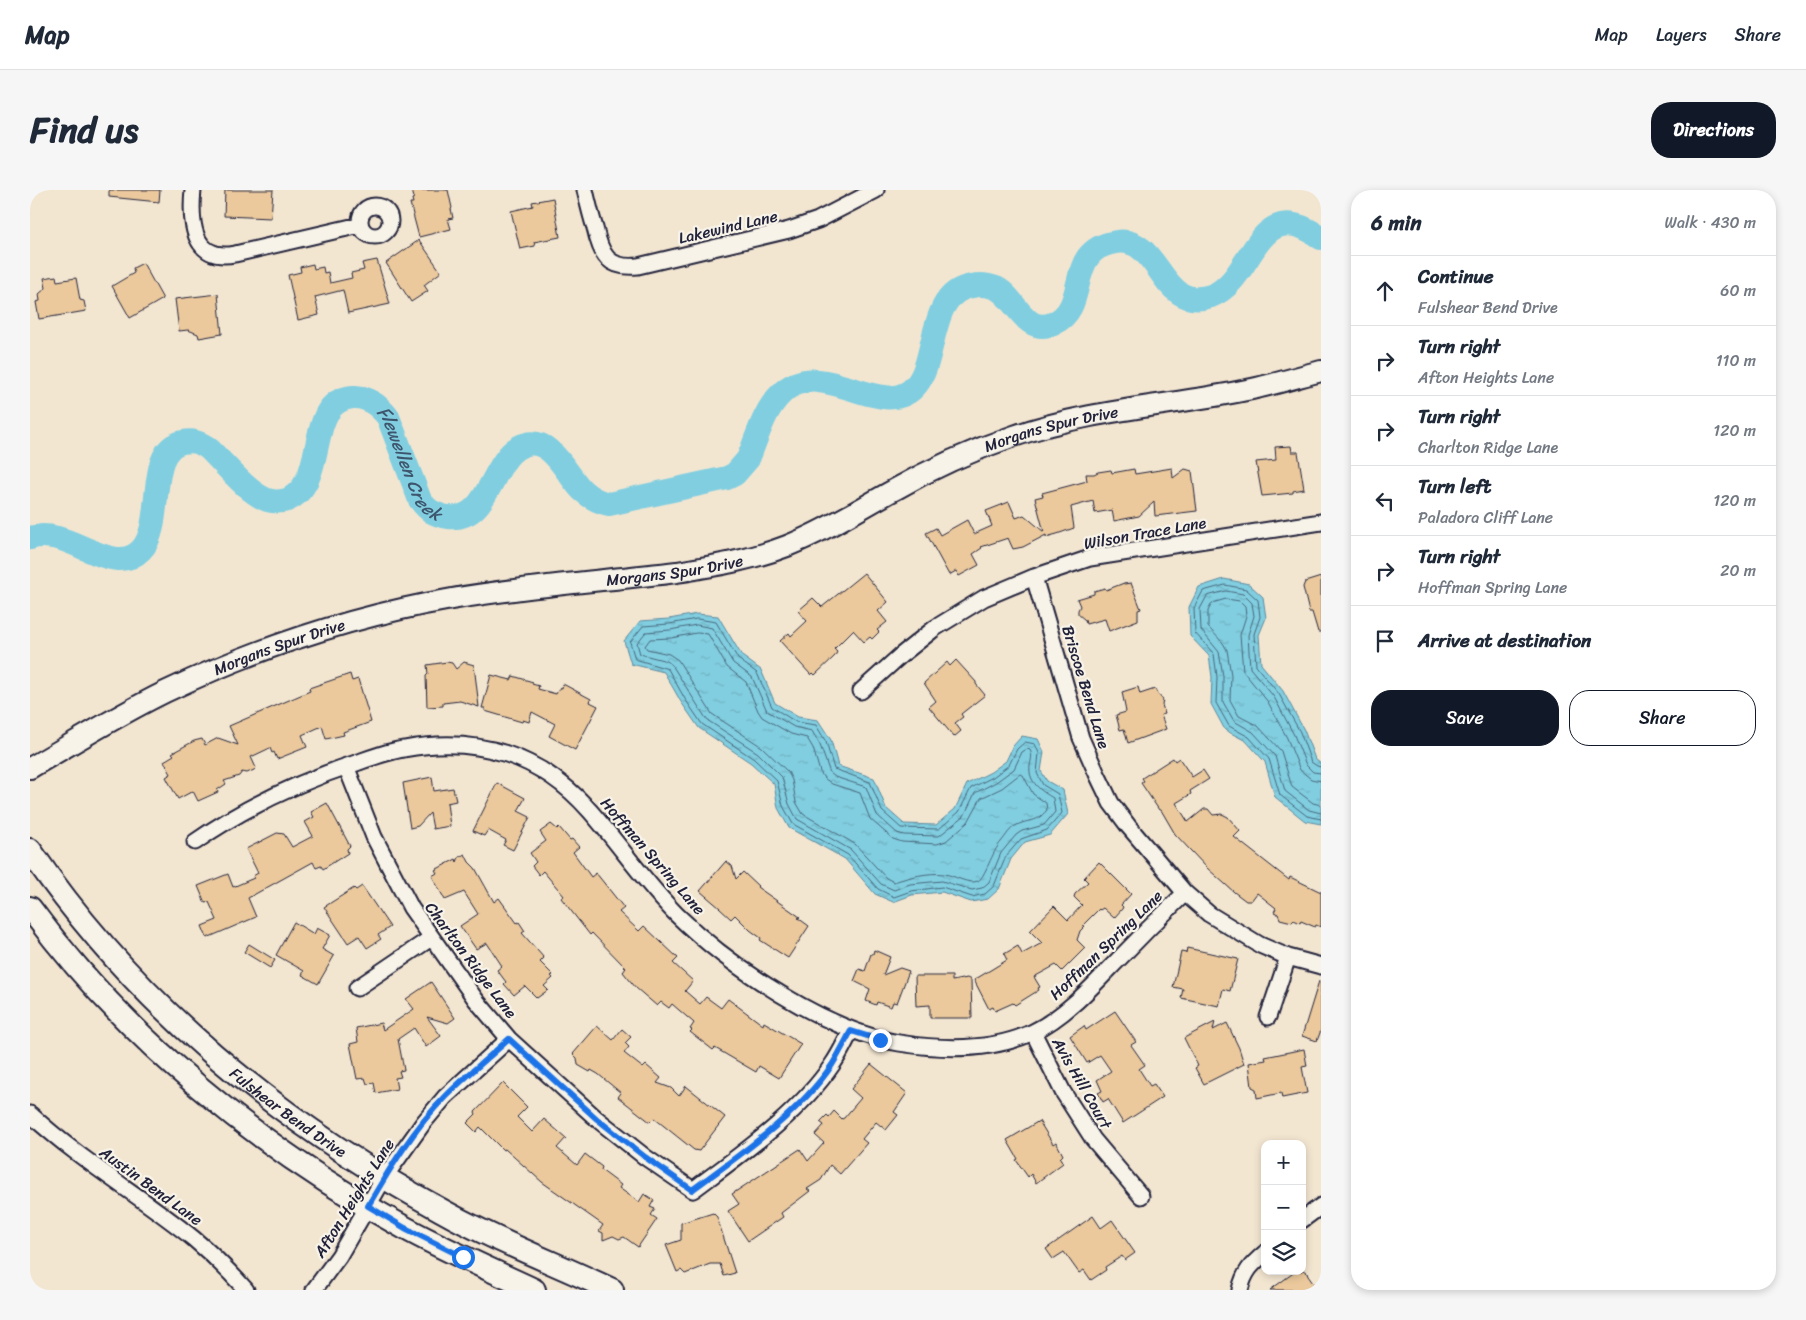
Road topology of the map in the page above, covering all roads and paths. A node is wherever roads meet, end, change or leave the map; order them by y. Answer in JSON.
{"nodes":[{"id":1,"x":193,"y":190,"type":"edge"},
{"id":2,"x":585,"y":190,"type":"edge"},
{"id":3,"x":876,"y":190,"type":"edge"},
{"id":4,"x":360,"y":225,"type":"dead end"},
{"id":5,"x":1321,"y":370,"type":"edge"},
{"id":6,"x":1321,"y":522,"type":"edge"},
{"id":7,"x":1034,"y":577,"type":"junction"},
{"id":8,"x":861,"y":691,"type":"dead end"},
{"id":9,"x":346,"y":766,"type":"junction"},
{"id":10,"x":30,"y":768,"type":"edge"},
{"id":11,"x":195,"y":842,"type":"dead end"},
{"id":12,"x":30,"y":850,"type":"edge"},
{"id":13,"x":1184,"y":893,"type":"junction"},
{"id":14,"x":30,"y":908,"type":"edge"},
{"id":15,"x":431,"y":938,"type":"junction"},
{"id":16,"x":1288,"y":957,"type":"junction"},
{"id":17,"x":1321,"y":966,"type":"edge"},
{"id":18,"x":357,"y":988,"type":"dead end"},
{"id":19,"x":1268,"y":1017,"type":"dead end"},
{"id":20,"x":851,"y":1031,"type":"junction"},
{"id":21,"x":1033,"y":1032,"type":"junction"},
{"id":22,"x":509,"y":1039,"type":"junction"},
{"id":23,"x":30,"y":1114,"type":"edge"},
{"id":24,"x":384,"y":1178,"type":"junction"},
{"id":25,"x":1141,"y":1196,"type":"dead end"},
{"id":26,"x":368,"y":1206,"type":"junction"},
{"id":27,"x":1321,"y":1206,"type":"edge"},
{"id":28,"x":1306,"y":1217,"type":"edge"},
{"id":29,"x":1261,"y":1256,"type":"edge"},
{"id":30,"x":1241,"y":1285,"type":"edge"},
{"id":31,"x":246,"y":1290,"type":"edge"},
{"id":32,"x":314,"y":1290,"type":"edge"},
{"id":33,"x":534,"y":1290,"type":"edge"},
{"id":34,"x":612,"y":1290,"type":"edge"}],
"edges":[{"from":1,"to":4,"type":"street"},
{"from":2,"to":3,"type":"street","name":"Lakewind Lane"},
{"from":5,"to":10,"type":"street","name":"Morgans Spur Drive"},
{"from":6,"to":7,"type":"street","name":"Wilson Trace Lane"},
{"from":7,"to":8,"type":"street","name":"Wilson Trace Lane"},
{"from":7,"to":13,"type":"street","name":"Briscoe Bend Lane"},
{"from":9,"to":11,"type":"street","name":"Hoffman Spring Lane"},
{"from":9,"to":15,"type":"street","name":"Charlton Ridge Lane"},
{"from":9,"to":20,"type":"street","name":"Hoffman Spring Lane"},
{"from":12,"to":24,"type":"main road","name":"Fulshear Bend Drive"},
{"from":13,"to":16,"type":"street","name":"Briscoe Bend Lane"},
{"from":13,"to":21,"type":"street","name":"Hoffman Spring Lane"},
{"from":14,"to":26,"type":"main road","name":"Fulshear Bend Drive"},
{"from":15,"to":18,"type":"street"},
{"from":15,"to":22,"type":"street","name":"Charlton Ridge Lane"},
{"from":16,"to":17,"type":"street","name":"Briscoe Bend Lane"},
{"from":16,"to":19,"type":"street"},
{"from":20,"to":21,"type":"street","name":"Hoffman Spring Lane"},
{"from":20,"to":22,"type":"street","name":"Charlton Ridge Lane"},
{"from":21,"to":25,"type":"street","name":"Avis Hill Court"},
{"from":22,"to":24,"type":"street","name":"Afton Heights Lane"},
{"from":23,"to":31,"type":"street","name":"Austin Bend Lane"},
{"from":24,"to":26,"type":"street","name":"Afton Heights Lane"},
{"from":24,"to":34,"type":"main road","name":"Fulshear Bend Drive"},
{"from":26,"to":32,"type":"street","name":"Afton Heights Lane"},
{"from":26,"to":33,"type":"main road","name":"Fulshear Bend Drive"},
{"from":27,"to":28,"type":"street"},
{"from":29,"to":30,"type":"street"}]}
